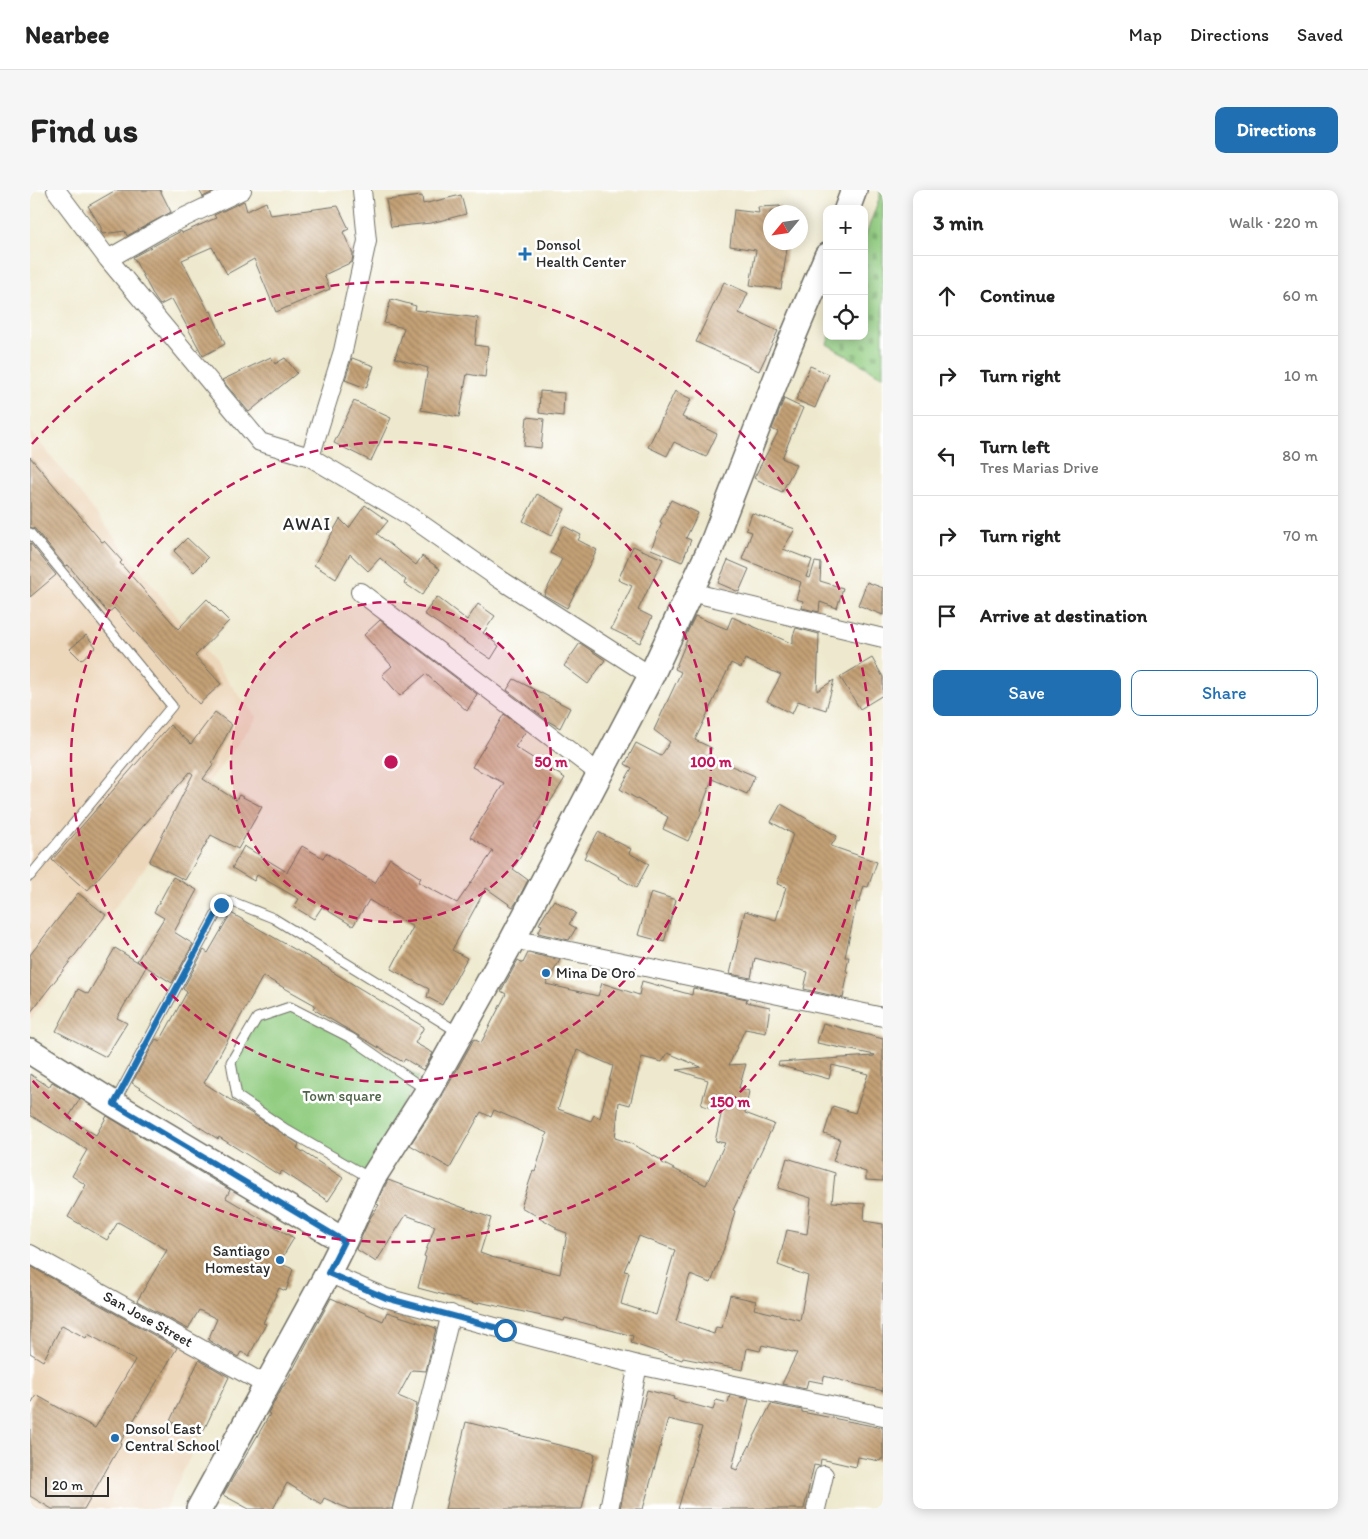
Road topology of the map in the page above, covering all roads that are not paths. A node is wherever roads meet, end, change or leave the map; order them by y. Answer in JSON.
{"nodes":[{"id":1,"x":242,"y":190,"type":"edge"},
{"id":2,"x":362,"y":190,"type":"edge"},
{"id":3,"x":854,"y":190,"type":"edge"},
{"id":4,"x":58,"y":191,"type":"edge"},
{"id":5,"x":848,"y":205,"type":"edge"},
{"id":6,"x":108,"y":259,"type":"junction"},
{"id":7,"x":823,"y":266,"type":"edge"},
{"id":8,"x":310,"y":457,"type":"junction"},
{"id":9,"x":30,"y":533,"type":"edge"},
{"id":10,"x":360,"y":592,"type":"dead end"},
{"id":11,"x":690,"y":592,"type":"junction"},
{"id":12,"x":883,"y":638,"type":"edge"},
{"id":13,"x":649,"y":681,"type":"junction"},
{"id":14,"x":600,"y":774,"type":"junction"},
{"id":15,"x":30,"y":876,"type":"edge"},
{"id":16,"x":513,"y":939,"type":"junction"},
{"id":17,"x":883,"y":1018,"type":"edge"},
{"id":18,"x":460,"y":1033,"type":"junction"},
{"id":19,"x":30,"y":1051,"type":"edge"},
{"id":20,"x":428,"y":1091,"type":"junction"},
{"id":21,"x":114,"y":1104,"type":"junction"},
{"id":22,"x":372,"y":1179,"type":"junction"},
{"id":23,"x":344,"y":1241,"type":"junction"},
{"id":24,"x":30,"y":1254,"type":"edge"},
{"id":25,"x":328,"y":1273,"type":"junction"},
{"id":26,"x":451,"y":1314,"type":"junction"},
{"id":27,"x":638,"y":1365,"type":"junction"},
{"id":28,"x":266,"y":1385,"type":"junction"},
{"id":29,"x":883,"y":1416,"type":"edge"},
{"id":30,"x":824,"y":1475,"type":"dead end"},
{"id":31,"x":199,"y":1509,"type":"edge"},
{"id":32,"x":402,"y":1509,"type":"edge"},
{"id":33,"x":609,"y":1509,"type":"edge"},
{"id":34,"x":816,"y":1509,"type":"edge"}],
"edges":[{"from":1,"to":6,"type":"street"},
{"from":2,"to":8,"type":"street"},
{"from":3,"to":5,"type":"main road"},
{"from":4,"to":6,"type":"street"},
{"from":6,"to":8,"type":"street"},
{"from":7,"to":11,"type":"main road"},
{"from":8,"to":13,"type":"street"},
{"from":9,"to":15,"type":"lane"},
{"from":10,"to":14,"type":"street"},
{"from":11,"to":12,"type":"street"},
{"from":11,"to":13,"type":"main road"},
{"from":13,"to":14,"type":"main road"},
{"from":14,"to":16,"type":"main road"},
{"from":16,"to":17,"type":"street"},
{"from":16,"to":18,"type":"main road"},
{"from":18,"to":20,"type":"main road"},
{"from":18,"to":21,"type":"lane"},
{"from":19,"to":21,"type":"main road"},
{"from":20,"to":22,"type":"main road"},
{"from":20,"to":22,"type":"lane"},
{"from":21,"to":23,"type":"main road"},
{"from":22,"to":23,"type":"main road"},
{"from":23,"to":25,"type":"main road"},
{"from":24,"to":28,"type":"street","name":"San Jose Street"},
{"from":25,"to":26,"type":"street"},
{"from":25,"to":28,"type":"main road"},
{"from":26,"to":27,"type":"street"},
{"from":26,"to":32,"type":"street"},
{"from":27,"to":29,"type":"street"},
{"from":27,"to":33,"type":"street"},
{"from":28,"to":31,"type":"main road"},
{"from":30,"to":34,"type":"street"}]}
